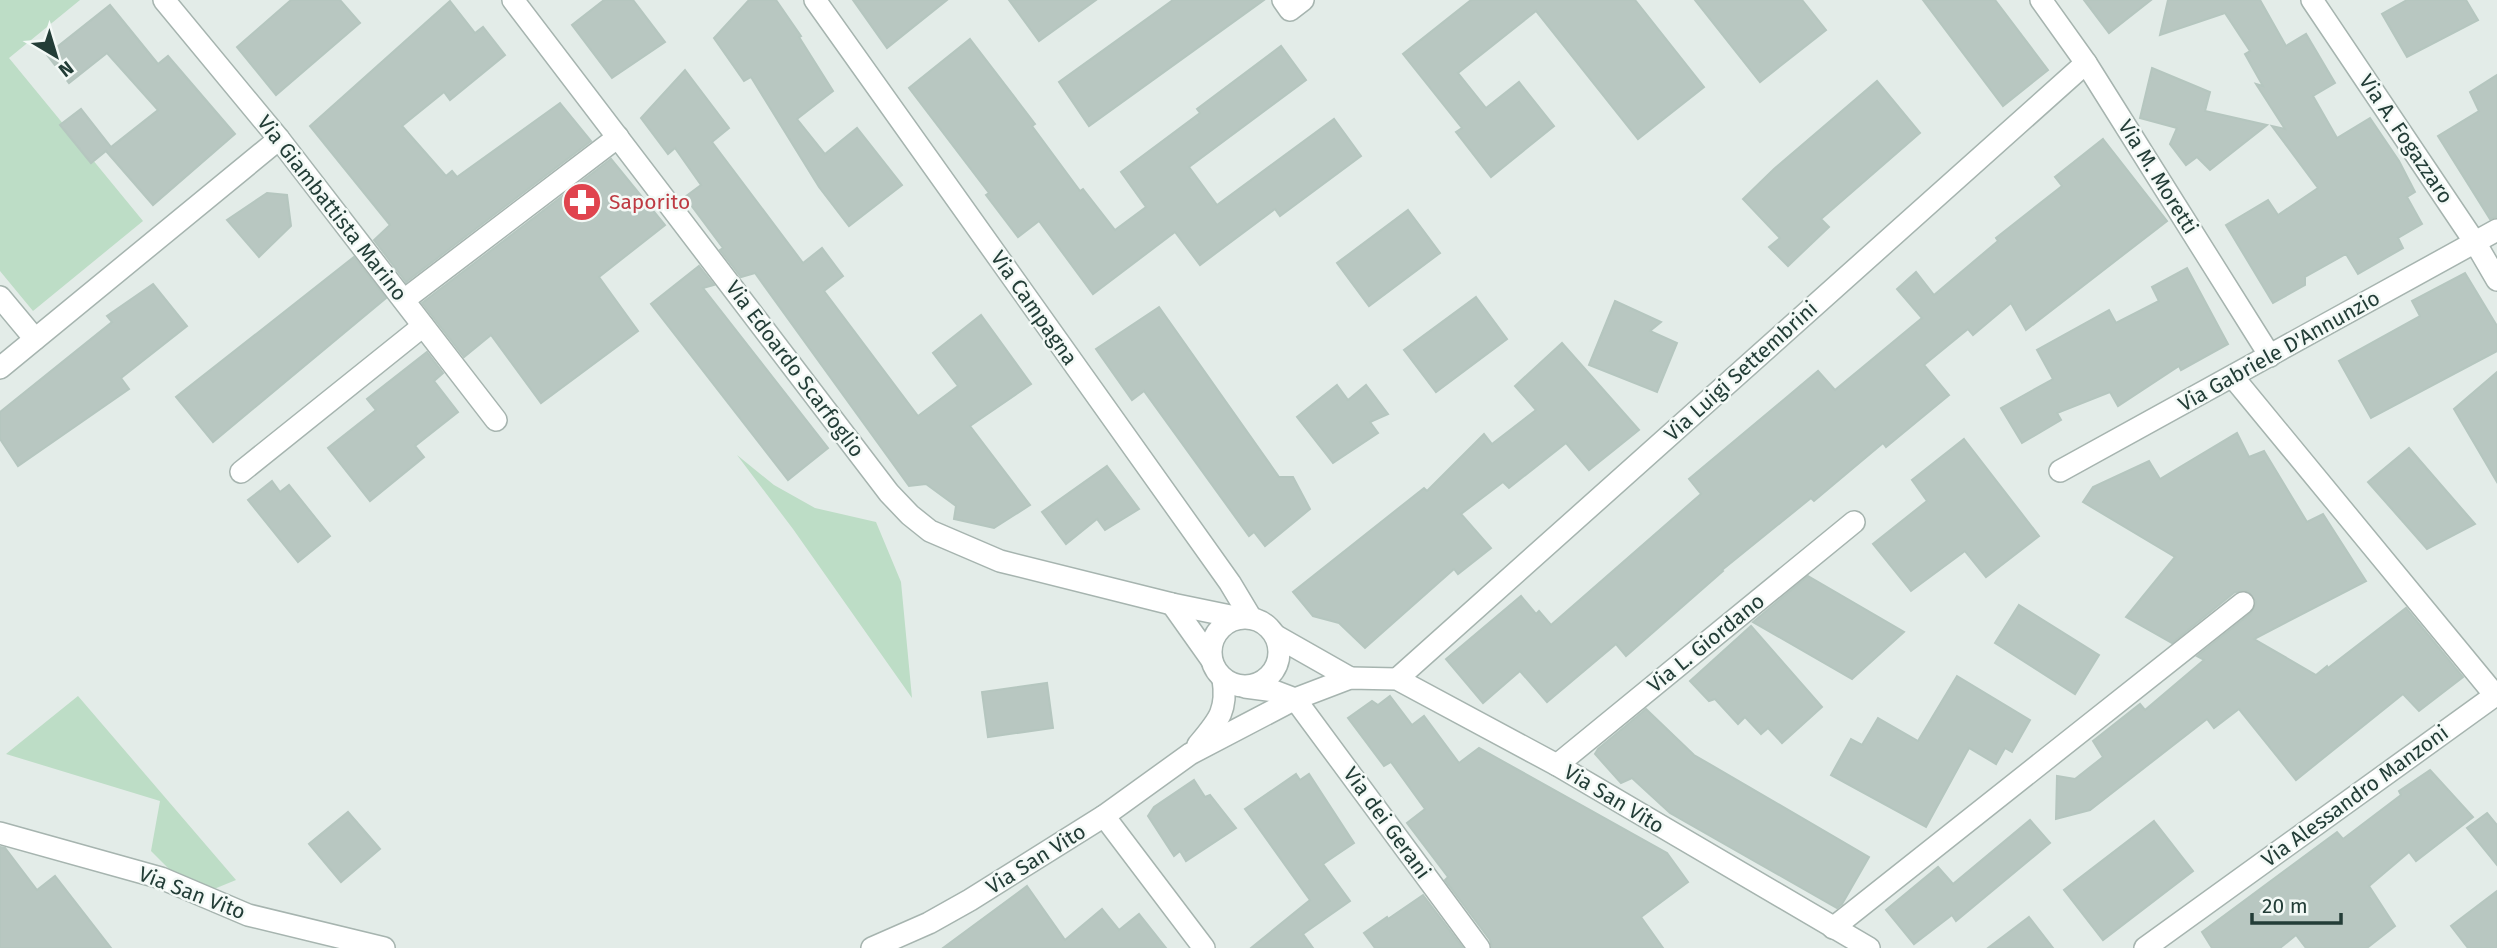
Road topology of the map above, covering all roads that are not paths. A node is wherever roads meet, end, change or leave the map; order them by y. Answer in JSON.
{"nodes":[{"id":1,"x":164,"y":0,"type":"edge"},
{"id":2,"x":513,"y":0,"type":"edge"},
{"id":3,"x":815,"y":0,"type":"edge"},
{"id":4,"x":2041,"y":0,"type":"edge"},
{"id":5,"x":2312,"y":0,"type":"edge"},
{"id":6,"x":2086,"y":62,"type":"junction"},
{"id":7,"x":618,"y":136,"type":"junction"},
{"id":8,"x":279,"y":139,"type":"junction"},
{"id":9,"x":2497,"y":230,"type":"edge"},
{"id":10,"x":2476,"y":244,"type":"junction"},
{"id":11,"x":2497,"y":280,"type":"edge"},
{"id":12,"x":0,"y":297,"type":"edge"},
{"id":13,"x":404,"y":300,"type":"junction"},
{"id":14,"x":423,"y":326,"type":"junction"},
{"id":15,"x":35,"y":339,"type":"junction"},
{"id":16,"x":2270,"y":356,"type":"junction"},
{"id":17,"x":0,"y":368,"type":"edge"},
{"id":18,"x":2232,"y":377,"type":"junction"},
{"id":19,"x":496,"y":420,"type":"dead end"},
{"id":20,"x":2060,"y":471,"type":"dead end"},
{"id":21,"x":240,"y":472,"type":"dead end"},
{"id":22,"x":1854,"y":522,"type":"dead end"},
{"id":23,"x":2243,"y":603,"type":"dead end"},
{"id":24,"x":1172,"y":604,"type":"junction"},
{"id":25,"x":1245,"y":618,"type":"junction"},
{"id":26,"x":1276,"y":636,"type":"junction"},
{"id":27,"x":1211,"y":659,"type":"junction"},
{"id":28,"x":1350,"y":678,"type":"junction"},
{"id":29,"x":1223,"y":679,"type":"junction"},
{"id":30,"x":1397,"y":679,"type":"junction"},
{"id":31,"x":1256,"y":688,"type":"junction"},
{"id":32,"x":2496,"y":694,"type":"edge"},
{"id":33,"x":1295,"y":699,"type":"junction"},
{"id":34,"x":1254,"y":720,"type":"junction"},
{"id":35,"x":1190,"y":754,"type":"junction"},
{"id":36,"x":1557,"y":765,"type":"junction"},
{"id":37,"x":1104,"y":816,"type":"junction"},
{"id":38,"x":0,"y":833,"type":"edge"},
{"id":39,"x":1833,"y":928,"type":"junction"},
{"id":40,"x":384,"y":948,"type":"edge"},
{"id":41,"x":872,"y":948,"type":"edge"},
{"id":42,"x":1204,"y":948,"type":"edge"},
{"id":43,"x":1479,"y":948,"type":"edge"},
{"id":44,"x":1869,"y":948,"type":"edge"},
{"id":45,"x":2145,"y":948,"type":"edge"}],
"edges":[{"from":1,"to":8,"type":"street","name":"Via Giambattista Marino"},
{"from":2,"to":7,"type":"street","name":"Via Edoardo Scarfoglio"},
{"from":3,"to":25,"type":"street","name":"Via Campagna"},
{"from":4,"to":6,"type":"street","name":"Via M. Moretti"},
{"from":5,"to":10,"type":"street","name":"Via A. Fogazzaro"},
{"from":6,"to":16,"type":"street","name":"Via M. Moretti"},
{"from":6,"to":30,"type":"street","name":"Via Luigi Settembrini"},
{"from":7,"to":13,"type":"street"},
{"from":7,"to":24,"type":"street","name":"Via Edoardo Scarfoglio"},
{"from":8,"to":13,"type":"street","name":"Via Giambattista Marino"},
{"from":8,"to":15,"type":"street"},
{"from":9,"to":10,"type":"street","name":"Via Gabriele D'Annunzio"},
{"from":10,"to":11,"type":"street","name":"Via A. Fogazzaro"},
{"from":10,"to":16,"type":"street","name":"Via Gabriele D'Annunzio"},
{"from":12,"to":15,"type":"street"},
{"from":13,"to":14,"type":"street","name":"Via Giambattista Marino"},
{"from":14,"to":19,"type":"street","name":"Via Giambattista Marino"},
{"from":14,"to":21,"type":"street"},
{"from":15,"to":17,"type":"street"},
{"from":16,"to":18,"type":"street","name":"Via Gabriele D'Annunzio"},
{"from":18,"to":20,"type":"street","name":"Via Gabriele D'Annunzio"},
{"from":18,"to":32,"type":"street"},
{"from":22,"to":36,"type":"street","name":"Via L. Giordano"},
{"from":23,"to":39,"type":"street"},
{"from":24,"to":25,"type":"street","name":"Via Edoardo Scarfoglio"},
{"from":24,"to":27,"type":"street"},
{"from":25,"to":26,"type":"street"},
{"from":25,"to":27,"type":"street"},
{"from":26,"to":28,"type":"street","name":"Via San Vito"},
{"from":26,"to":31,"type":"street"},
{"from":27,"to":29,"type":"street"},
{"from":28,"to":30,"type":"street","name":"Via San Vito"},
{"from":28,"to":33,"type":"street","name":"Via San Vito"},
{"from":29,"to":31,"type":"street"},
{"from":29,"to":35,"type":"street","name":"Via San Vito"},
{"from":30,"to":36,"type":"street","name":"Via San Vito"},
{"from":31,"to":33,"type":"street"},
{"from":31,"to":34,"type":"street"},
{"from":32,"to":45,"type":"street","name":"Via Alessandro Manzoni"},
{"from":33,"to":34,"type":"street","name":"Via San Vito"},
{"from":33,"to":43,"type":"street","name":"Via dei Gerani"},
{"from":34,"to":35,"type":"street","name":"Via San Vito"},
{"from":35,"to":37,"type":"street","name":"Via San Vito"},
{"from":36,"to":39,"type":"street","name":"Via San Vito"},
{"from":37,"to":41,"type":"street","name":"Via San Vito"},
{"from":37,"to":42,"type":"street"},
{"from":38,"to":40,"type":"street","name":"Via San Vito"},
{"from":39,"to":44,"type":"street","name":"Via San Vito"}]}
